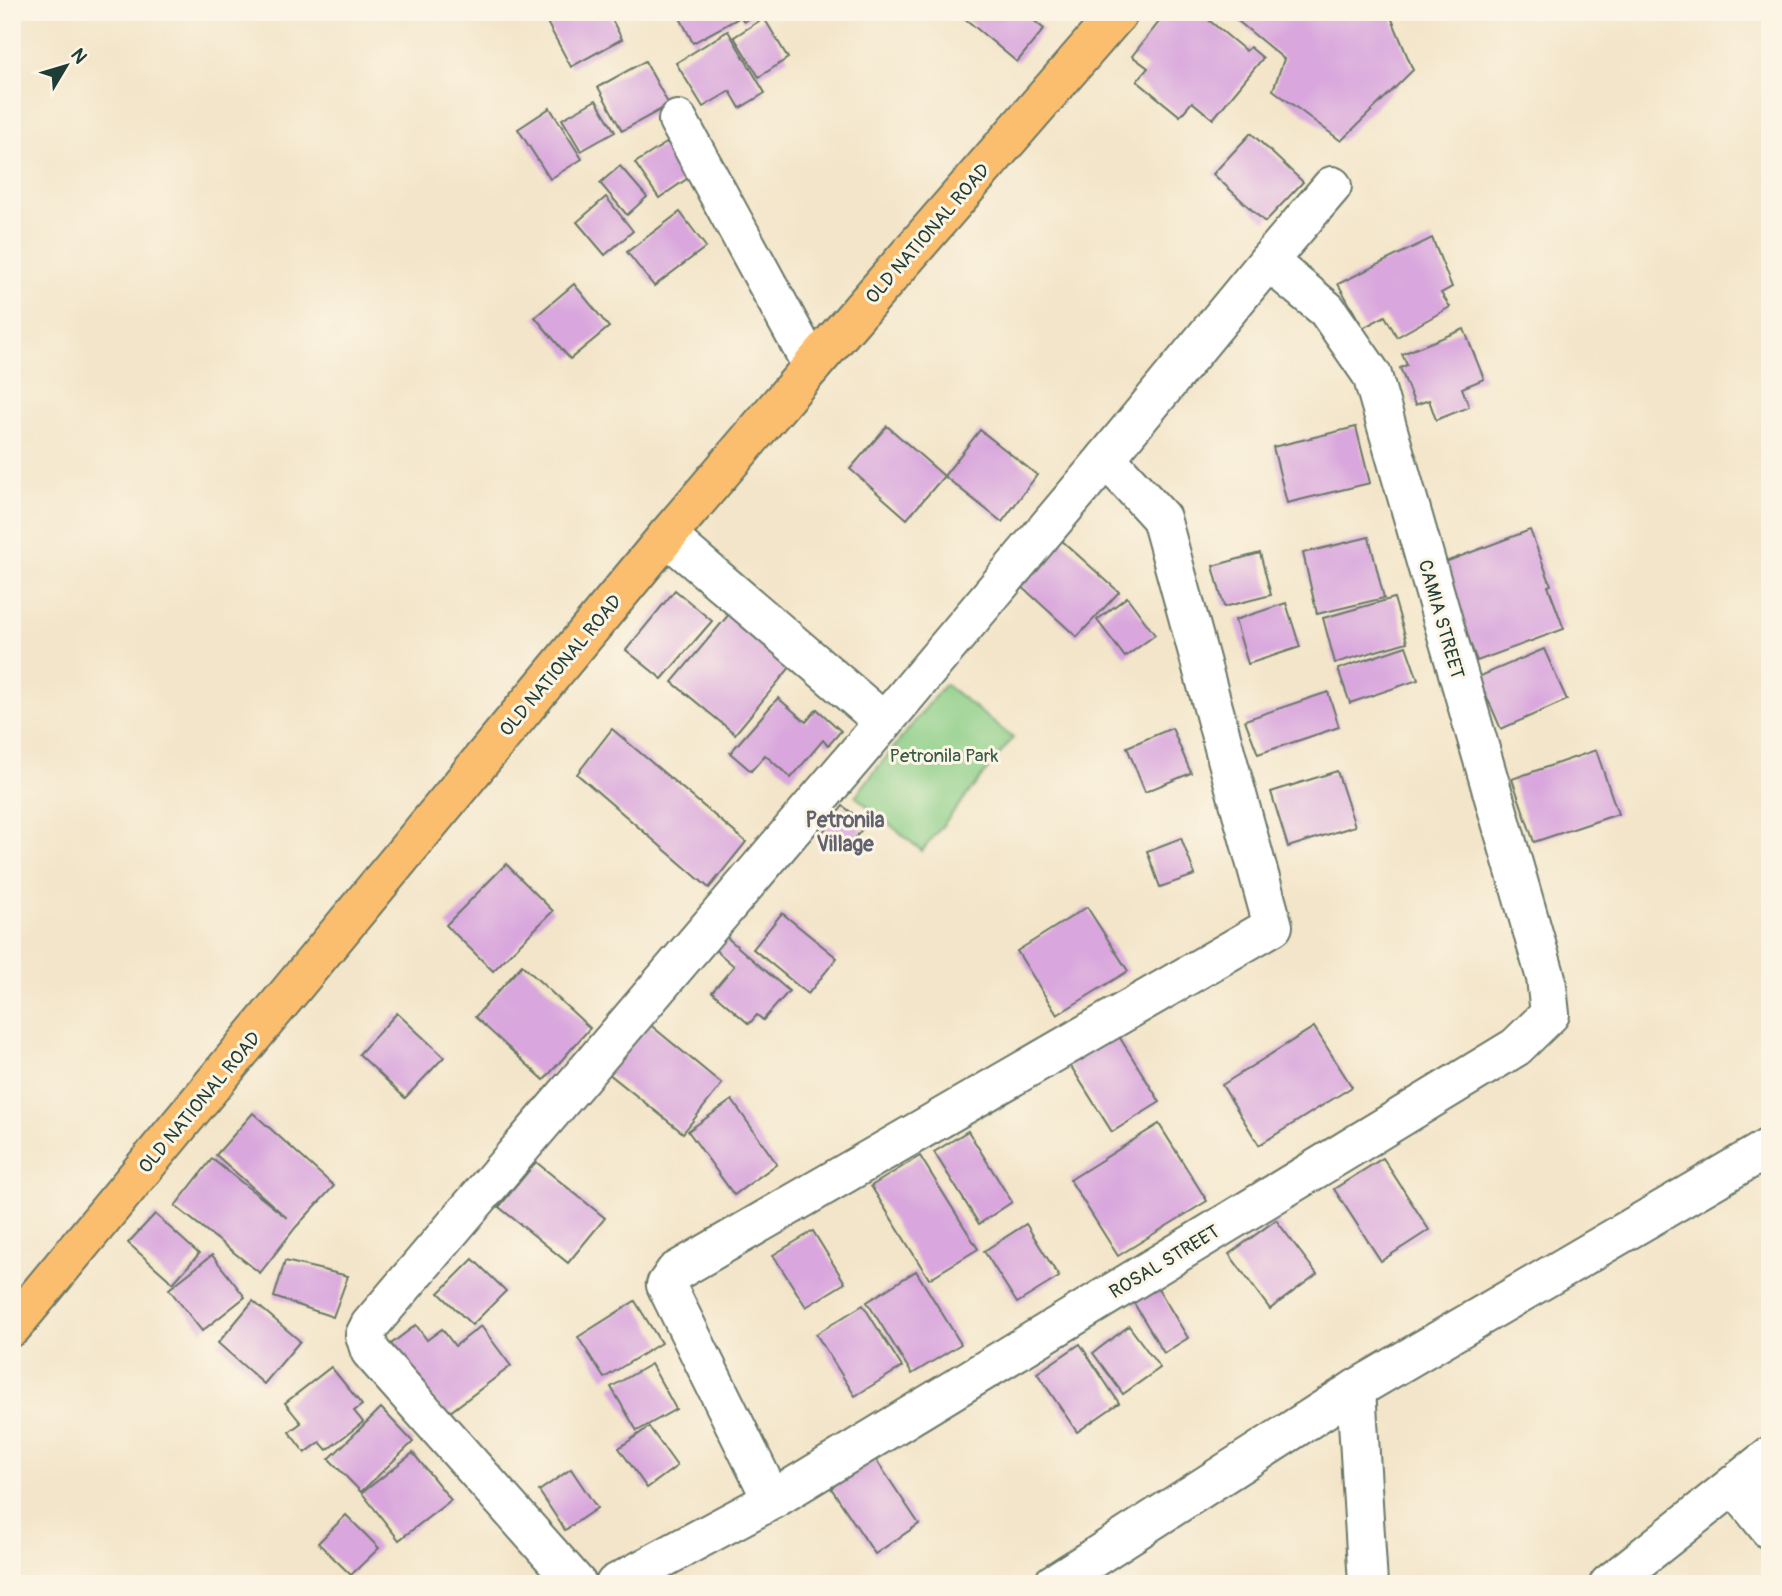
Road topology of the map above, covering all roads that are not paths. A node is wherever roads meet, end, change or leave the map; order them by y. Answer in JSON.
{"nodes":[{"id":1,"x":1119,"y":12,"type":"edge"},
{"id":2,"x":678,"y":120,"type":"dead end"},
{"id":3,"x":1332,"y":186,"type":"dead end"},
{"id":4,"x":1268,"y":261,"type":"junction"},
{"id":5,"x":812,"y":366,"type":"junction"},
{"id":6,"x":1106,"y":458,"type":"junction"},
{"id":7,"x":667,"y":536,"type":"junction"},
{"id":8,"x":884,"y":722,"type":"junction"},
{"id":9,"x":1550,"y":1014,"type":"joint"},
{"id":10,"x":1770,"y":1147,"type":"edge"},
{"id":11,"x":12,"y":1327,"type":"edge"},
{"id":12,"x":1356,"y":1388,"type":"junction"},
{"id":13,"x":1770,"y":1457,"type":"edge"},
{"id":14,"x":1734,"y":1485,"type":"junction"},
{"id":15,"x":772,"y":1500,"type":"junction"},
{"id":16,"x":1770,"y":1530,"type":"edge"},
{"id":17,"x":577,"y":1584,"type":"edge"},
{"id":18,"x":615,"y":1584,"type":"edge"},
{"id":19,"x":1053,"y":1584,"type":"edge"},
{"id":20,"x":1368,"y":1584,"type":"edge"},
{"id":21,"x":1609,"y":1584,"type":"edge"}],
"edges":[{"from":1,"to":5,"type":"main road","name":"OLD NATIONAL ROAD"},
{"from":2,"to":5,"type":"street"},
{"from":3,"to":4,"type":"street"},
{"from":4,"to":6,"type":"street"},
{"from":4,"to":9,"type":"street","name":"CAMIA STREET"},
{"from":5,"to":7,"type":"main road","name":"OLD NATIONAL ROAD"},
{"from":6,"to":8,"type":"street"},
{"from":6,"to":15,"type":"street"},
{"from":7,"to":8,"type":"street"},
{"from":7,"to":11,"type":"main road","name":"OLD NATIONAL ROAD"},
{"from":8,"to":17,"type":"street"},
{"from":9,"to":15,"type":"street","name":"ROSAL STREET"},
{"from":10,"to":12,"type":"street"},
{"from":12,"to":19,"type":"street"},
{"from":12,"to":20,"type":"street"},
{"from":13,"to":14,"type":"street"},
{"from":14,"to":16,"type":"street"},
{"from":14,"to":21,"type":"street"},
{"from":15,"to":18,"type":"street","name":"ROSAL STREET"}]}
